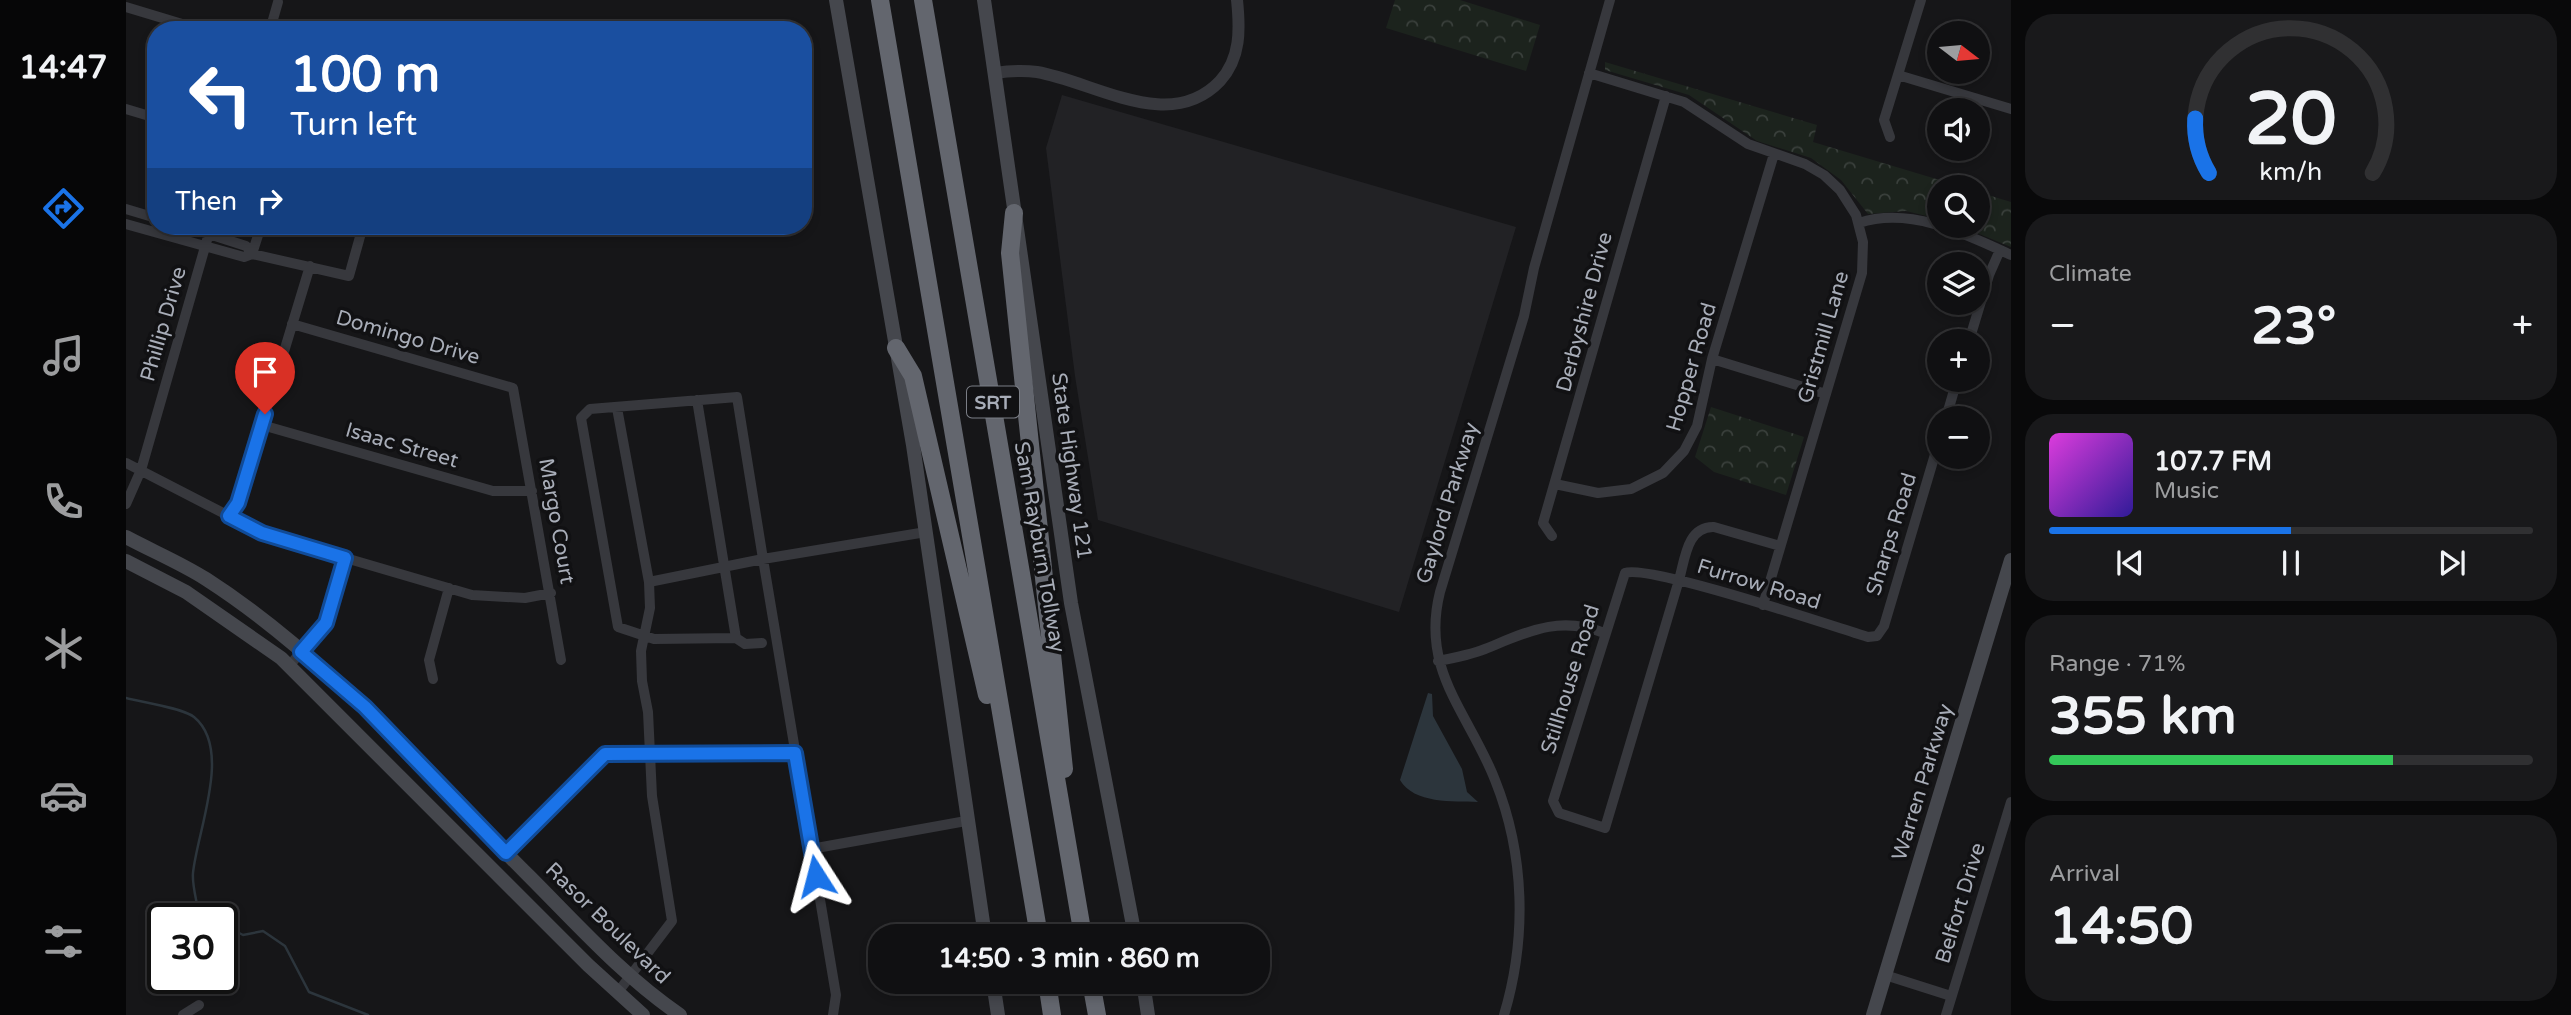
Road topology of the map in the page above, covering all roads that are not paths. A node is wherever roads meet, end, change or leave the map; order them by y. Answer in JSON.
{"nodes":[{"id":1,"x":836,"y":0,"type":"edge"},
{"id":2,"x":880,"y":0,"type":"edge"},
{"id":3,"x":923,"y":0,"type":"edge"},
{"id":4,"x":984,"y":0,"type":"edge"},
{"id":5,"x":1237,"y":0,"type":"edge"},
{"id":6,"x":1610,"y":0,"type":"edge"},
{"id":7,"x":1922,"y":0,"type":"edge"},
{"id":8,"x":278,"y":2,"type":"dead end"},
{"id":9,"x":126,"y":7,"type":"edge"},
{"id":10,"x":172,"y":21,"type":"edge"},
{"id":11,"x":273,"y":21,"type":"edge"},
{"id":12,"x":995,"y":73,"type":"junction"},
{"id":13,"x":1589,"y":73,"type":"junction"},
{"id":14,"x":1898,"y":75,"type":"junction"},
{"id":15,"x":1666,"y":96,"type":"junction"},
{"id":16,"x":2011,"y":108,"type":"edge"},
{"id":17,"x":126,"y":109,"type":"edge"},
{"id":18,"x":147,"y":115,"type":"edge"},
{"id":19,"x":1890,"y":138,"type":"dead end"},
{"id":20,"x":1774,"y":154,"type":"junction"},
{"id":21,"x":126,"y":209,"type":"edge"},
{"id":22,"x":1014,"y":213,"type":"junction"},
{"id":23,"x":147,"y":215,"type":"edge"},
{"id":24,"x":1859,"y":223,"type":"junction"},
{"id":25,"x":126,"y":224,"type":"edge"},
{"id":26,"x":147,"y":230,"type":"edge"},
{"id":27,"x":164,"y":235,"type":"edge"},
{"id":28,"x":208,"y":235,"type":"edge"},
{"id":29,"x":215,"y":235,"type":"edge"},
{"id":30,"x":258,"y":235,"type":"edge"},
{"id":31,"x":360,"y":235,"type":"edge"},
{"id":32,"x":205,"y":247,"type":"junction"},
{"id":33,"x":2000,"y":250,"type":"junction"},
{"id":34,"x":252,"y":254,"type":"junction"},
{"id":35,"x":2011,"y":255,"type":"edge"},
{"id":36,"x":310,"y":265,"type":"junction"},
{"id":37,"x":292,"y":324,"type":"junction"},
{"id":38,"x":1973,"y":329,"type":"edge"},
{"id":39,"x":896,"y":348,"type":"junction"},
{"id":40,"x":1712,"y":359,"type":"junction"},
{"id":41,"x":513,"y":388,"type":"joint"},
{"id":42,"x":1826,"y":394,"type":"junction"},
{"id":43,"x":697,"y":400,"type":"junction"},
{"id":44,"x":617,"y":408,"type":"junction"},
{"id":45,"x":262,"y":425,"type":"junction"},
{"id":46,"x":126,"y":463,"type":"edge"},
{"id":47,"x":1931,"y":469,"type":"edge"},
{"id":48,"x":141,"y":470,"type":"junction"},
{"id":49,"x":1555,"y":484,"type":"junction"},
{"id":50,"x":532,"y":491,"type":"junction"},
{"id":51,"x":126,"y":504,"type":"edge"},
{"id":52,"x":229,"y":516,"type":"junction"},
{"id":53,"x":926,"y":532,"type":"junction"},
{"id":54,"x":1552,"y":536,"type":"dead end"},
{"id":55,"x":126,"y":537,"type":"edge"},
{"id":56,"x":1780,"y":546,"type":"junction"},
{"id":57,"x":345,"y":558,"type":"junction"},
{"id":58,"x":763,"y":559,"type":"junction"},
{"id":59,"x":2011,"y":560,"type":"edge"},
{"id":60,"x":126,"y":561,"type":"edge"},
{"id":61,"x":726,"y":566,"type":"junction"},
{"id":62,"x":1628,"y":571,"type":"joint"},
{"id":63,"x":1679,"y":580,"type":"junction"},
{"id":64,"x":649,"y":582,"type":"junction"},
{"id":65,"x":449,"y":588,"type":"junction"},
{"id":66,"x":551,"y":593,"type":"junction"},
{"id":67,"x":1763,"y":605,"type":"junction"},
{"id":68,"x":1604,"y":633,"type":"junction"},
{"id":69,"x":643,"y":635,"type":"junction"},
{"id":70,"x":1877,"y":636,"type":"joint"},
{"id":71,"x":736,"y":638,"type":"junction"},
{"id":72,"x":762,"y":643,"type":"dead end"},
{"id":73,"x":301,"y":652,"type":"junction"},
{"id":74,"x":561,"y":660,"type":"dead end"},
{"id":75,"x":1438,"y":661,"type":"junction"},
{"id":76,"x":289,"y":666,"type":"junction"},
{"id":77,"x":433,"y":679,"type":"dead end"},
{"id":78,"x":650,"y":753,"type":"junction"},
{"id":79,"x":795,"y":753,"type":"junction"},
{"id":80,"x":1012,"y":776,"type":"junction"},
{"id":81,"x":2011,"y":802,"type":"edge"},
{"id":82,"x":1059,"y":804,"type":"junction"},
{"id":83,"x":966,"y":821,"type":"junction"},
{"id":84,"x":811,"y":849,"type":"junction"},
{"id":85,"x":506,"y":853,"type":"junction"},
{"id":86,"x":983,"y":924,"type":"edge"},
{"id":87,"x":1037,"y":924,"type":"edge"},
{"id":88,"x":1081,"y":924,"type":"edge"},
{"id":89,"x":1133,"y":924,"type":"edge"},
{"id":90,"x":1885,"y":975,"type":"junction"},
{"id":91,"x":632,"y":976,"type":"junction"},
{"id":92,"x":618,"y":992,"type":"junction"},
{"id":93,"x":1048,"y":994,"type":"edge"},
{"id":94,"x":1093,"y":994,"type":"edge"},
{"id":95,"x":1145,"y":994,"type":"edge"},
{"id":96,"x":1951,"y":996,"type":"junction"},
{"id":97,"x":199,"y":1005,"type":"dead end"},
{"id":98,"x":183,"y":1015,"type":"edge"},
{"id":99,"x":643,"y":1015,"type":"edge"},
{"id":100,"x":680,"y":1015,"type":"edge"},
{"id":101,"x":833,"y":1015,"type":"edge"},
{"id":102,"x":1052,"y":1015,"type":"edge"},
{"id":103,"x":1097,"y":1015,"type":"edge"},
{"id":104,"x":1149,"y":1015,"type":"edge"},
{"id":105,"x":1504,"y":1015,"type":"edge"},
{"id":106,"x":1873,"y":1015,"type":"edge"},
{"id":107,"x":1946,"y":1015,"type":"edge"}],
"edges":[{"from":1,"to":39,"type":"main road"},
{"from":2,"to":80,"type":"highway","number":"SRT"},
{"from":3,"to":82,"type":"highway","name":"Sam Rayburn Tollway","number":"SRT"},
{"from":4,"to":12,"type":"main road","name":"State Highway 121"},
{"from":5,"to":12,"type":"street"},
{"from":6,"to":13,"type":"street","name":"Gaylord Parkway"},
{"from":7,"to":14,"type":"street"},
{"from":8,"to":11,"type":"street"},
{"from":9,"to":10,"type":"street"},
{"from":12,"to":22,"type":"main road","name":"State Highway 121"},
{"from":13,"to":15,"type":"street","name":"Gristmill Lane"},
{"from":13,"to":75,"type":"street","name":"Gaylord Parkway"},
{"from":14,"to":16,"type":"street"},
{"from":14,"to":19,"type":"street"},
{"from":15,"to":20,"type":"street","name":"Gristmill Lane"},
{"from":15,"to":49,"type":"street","name":"Derbyshire Drive"},
{"from":17,"to":18,"type":"street"},
{"from":20,"to":24,"type":"street","name":"Gristmill Lane"},
{"from":20,"to":40,"type":"street","name":"Hopper Road"},
{"from":21,"to":23,"type":"street"},
{"from":22,"to":82,"type":"highway"},
{"from":22,"to":89,"type":"main road","name":"State Highway 121"},
{"from":24,"to":33,"type":"street"},
{"from":24,"to":42,"type":"street","name":"Gristmill Lane"},
{"from":25,"to":26,"type":"street"},
{"from":27,"to":32,"type":"street"},
{"from":28,"to":32,"type":"street","name":"Phillip Drive"},
{"from":29,"to":34,"type":"street"},
{"from":30,"to":34,"type":"street"},
{"from":31,"to":36,"type":"street"},
{"from":32,"to":34,"type":"street"},
{"from":32,"to":48,"type":"street","name":"Phillip Drive"},
{"from":33,"to":35,"type":"street"},
{"from":33,"to":38,"type":"street"},
{"from":34,"to":36,"type":"street"},
{"from":36,"to":37,"type":"street"},
{"from":37,"to":41,"type":"street","name":"Domingo Drive"},
{"from":37,"to":45,"type":"street"},
{"from":39,"to":53,"type":"main road"},
{"from":39,"to":80,"type":"highway"},
{"from":40,"to":42,"type":"street"},
{"from":40,"to":49,"type":"street","name":"Hopper Road"},
{"from":41,"to":50,"type":"street","name":"Margo Court"},
{"from":42,"to":56,"type":"street","name":"Gristmill Lane"},
{"from":43,"to":44,"type":"street"},
{"from":43,"to":58,"type":"street"},
{"from":43,"to":61,"type":"street"},
{"from":44,"to":64,"type":"street"},
{"from":44,"to":69,"type":"street"},
{"from":45,"to":50,"type":"street","name":"Isaac Street"},
{"from":45,"to":52,"type":"street"},
{"from":46,"to":48,"type":"street"},
{"from":47,"to":70,"type":"street","name":"Sharps Road"},
{"from":48,"to":51,"type":"street","name":"Phillip Drive"},
{"from":48,"to":52,"type":"street"},
{"from":49,"to":54,"type":"street","name":"Derbyshire Drive"},
{"from":50,"to":66,"type":"street","name":"Margo Court"},
{"from":52,"to":57,"type":"street"},
{"from":53,"to":58,"type":"street"},
{"from":53,"to":83,"type":"main road"},
{"from":55,"to":73,"type":"main road","name":"Rasor Boulevard"},
{"from":56,"to":63,"type":"street"},
{"from":56,"to":67,"type":"street","name":"Gristmill Lane"},
{"from":57,"to":65,"type":"street"},
{"from":57,"to":73,"type":"street"},
{"from":58,"to":61,"type":"street"},
{"from":58,"to":79,"type":"street"},
{"from":59,"to":90,"type":"main road","name":"Warren Parkway"},
{"from":60,"to":76,"type":"main road","name":"Rasor Boulevard"},
{"from":61,"to":64,"type":"street"},
{"from":61,"to":71,"type":"street"},
{"from":62,"to":63,"type":"street","name":"Furrow Road"},
{"from":62,"to":68,"type":"street","name":"Stillhouse Road"},
{"from":63,"to":67,"type":"street","name":"Furrow Road"},
{"from":63,"to":68,"type":"street","name":"Stillhouse Road"},
{"from":64,"to":69,"type":"street"},
{"from":65,"to":66,"type":"street"},
{"from":65,"to":77,"type":"street"},
{"from":66,"to":74,"type":"street","name":"Margo Court"},
{"from":67,"to":70,"type":"street","name":"Furrow Road"},
{"from":68,"to":75,"type":"street"},
{"from":69,"to":71,"type":"street"},
{"from":69,"to":78,"type":"street"},
{"from":71,"to":72,"type":"street"},
{"from":73,"to":76,"type":"street"},
{"from":73,"to":85,"type":"main road","name":"Rasor Boulevard"},
{"from":75,"to":105,"type":"street","name":"Gaylord Parkway"},
{"from":76,"to":92,"type":"main road","name":"Rasor Boulevard"},
{"from":78,"to":79,"type":"street"},
{"from":78,"to":85,"type":"street"},
{"from":78,"to":91,"type":"street"},
{"from":79,"to":84,"type":"street"},
{"from":80,"to":87,"type":"highway","number":"SRT"},
{"from":81,"to":96,"type":"street","name":"Belfort Drive"},
{"from":82,"to":88,"type":"highway","name":"Sam Rayburn Tollway","number":"SRT"},
{"from":83,"to":84,"type":"street"},
{"from":83,"to":86,"type":"main road"},
{"from":84,"to":101,"type":"street"},
{"from":85,"to":91,"type":"main road","name":"Rasor Boulevard"},
{"from":90,"to":96,"type":"street"},
{"from":90,"to":106,"type":"main road","name":"Warren Parkway"},
{"from":91,"to":92,"type":"street"},
{"from":91,"to":100,"type":"main road","name":"Rasor Boulevard"},
{"from":92,"to":99,"type":"main road","name":"Rasor Boulevard"},
{"from":93,"to":102,"type":"highway"},
{"from":94,"to":103,"type":"highway"},
{"from":95,"to":104,"type":"main road"},
{"from":96,"to":107,"type":"street","name":"Belfort Drive"},
{"from":97,"to":98,"type":"street"}]}
